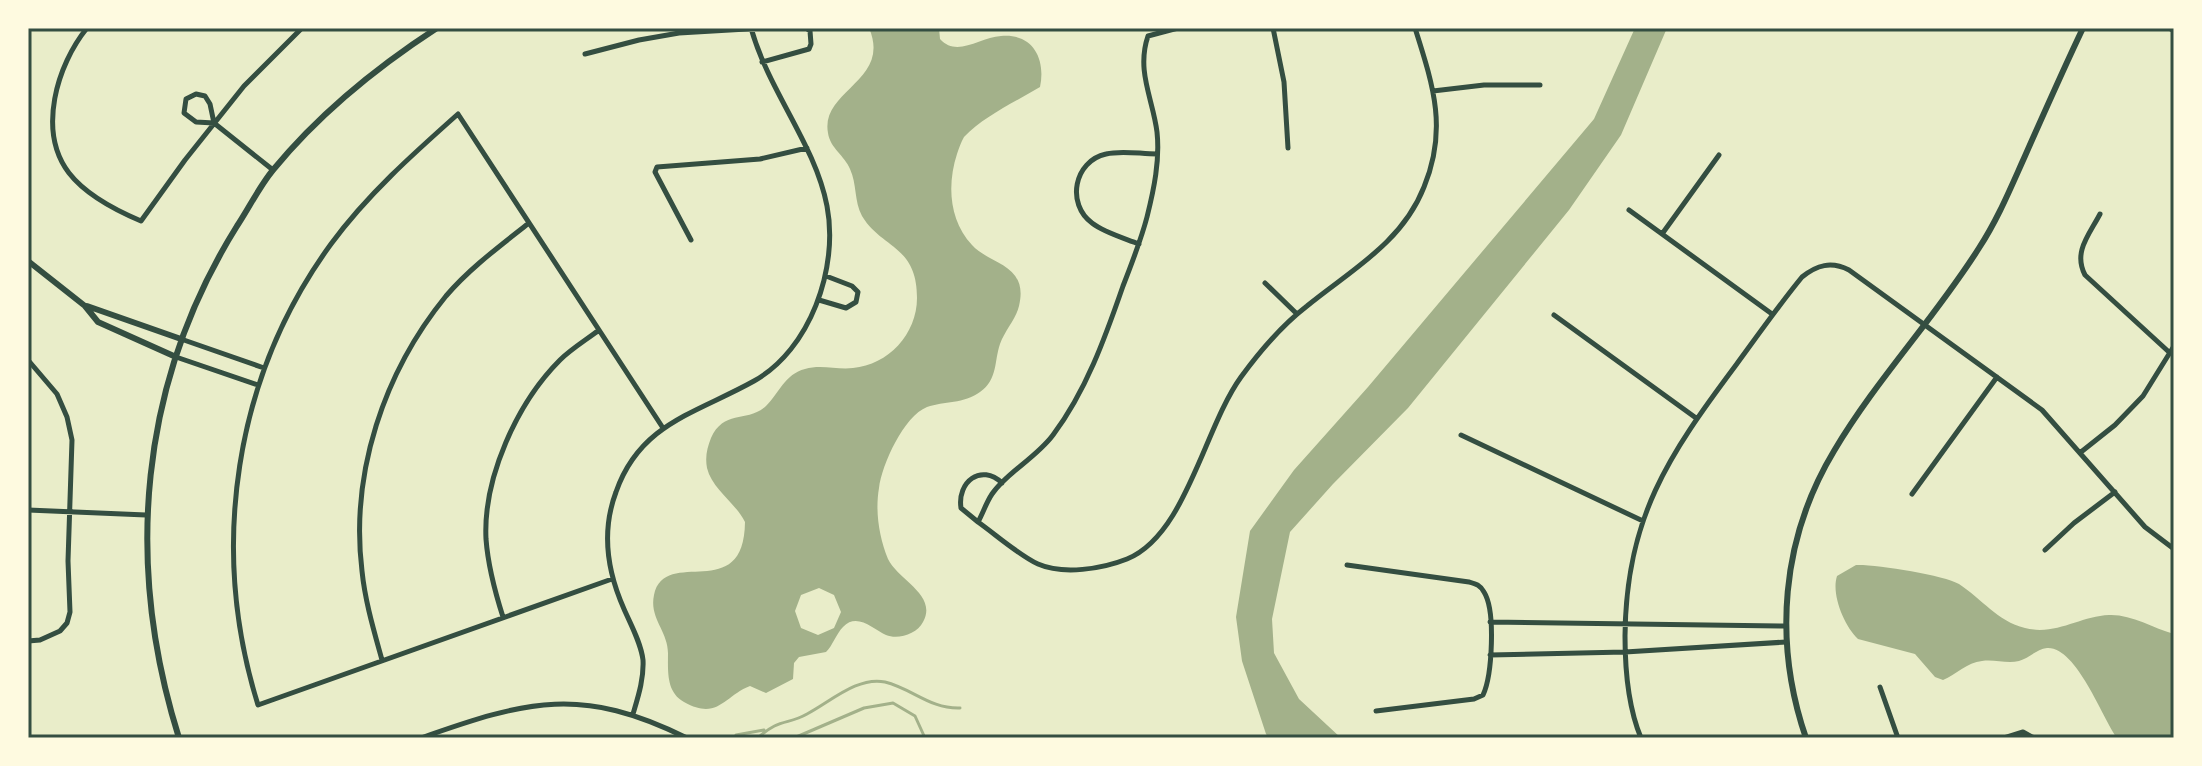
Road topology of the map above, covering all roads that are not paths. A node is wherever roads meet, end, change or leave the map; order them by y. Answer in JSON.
{"nodes":[{"id":1,"x":87,"y":28,"type":"edge"},
{"id":2,"x":302,"y":28,"type":"edge"},
{"id":3,"x":437,"y":28,"type":"edge"},
{"id":4,"x":751,"y":28,"type":"edge"},
{"id":5,"x":764,"y":28,"type":"edge"},
{"id":6,"x":806,"y":28,"type":"edge"},
{"id":7,"x":1178,"y":28,"type":"edge"},
{"id":8,"x":1273,"y":28,"type":"edge"},
{"id":9,"x":1415,"y":28,"type":"edge"},
{"id":10,"x":2083,"y":28,"type":"edge"},
{"id":11,"x":585,"y":54,"type":"dead end"},
{"id":12,"x":762,"y":62,"type":"junction"},
{"id":13,"x":1540,"y":85,"type":"dead end"},
{"id":14,"x":1433,"y":91,"type":"junction"},
{"id":15,"x":214,"y":123,"type":"junction"},
{"id":16,"x":807,"y":148,"type":"junction"},
{"id":17,"x":1288,"y":148,"type":"dead end"},
{"id":18,"x":1157,"y":154,"type":"junction"},
{"id":19,"x":1719,"y":155,"type":"dead end"},
{"id":20,"x":273,"y":170,"type":"junction"},
{"id":21,"x":1629,"y":210,"type":"dead end"},
{"id":22,"x":2100,"y":214,"type":"dead end"},
{"id":23,"x":529,"y":223,"type":"junction"},
{"id":24,"x":1662,"y":234,"type":"junction"},
{"id":25,"x":691,"y":240,"type":"dead end"},
{"id":26,"x":1139,"y":244,"type":"junction"},
{"id":27,"x":28,"y":261,"type":"edge"},
{"id":28,"x":826,"y":276,"type":"junction"},
{"id":29,"x":1265,"y":283,"type":"dead end"},
{"id":30,"x":819,"y":300,"type":"junction"},
{"id":31,"x":85,"y":306,"type":"junction"},
{"id":32,"x":1297,"y":314,"type":"junction"},
{"id":33,"x":1772,"y":314,"type":"junction"},
{"id":34,"x":1554,"y":315,"type":"dead end"},
{"id":35,"x":1925,"y":324,"type":"junction"},
{"id":36,"x":599,"y":330,"type":"junction"},
{"id":37,"x":181,"y":339,"type":"junction"},
{"id":38,"x":2174,"y":346,"type":"edge"},
{"id":39,"x":2170,"y":353,"type":"junction"},
{"id":40,"x":176,"y":357,"type":"junction"},
{"id":41,"x":28,"y":360,"type":"edge"},
{"id":42,"x":264,"y":368,"type":"junction"},
{"id":43,"x":1997,"y":377,"type":"junction"},
{"id":44,"x":258,"y":385,"type":"junction"},
{"id":45,"x":1696,"y":418,"type":"junction"},
{"id":46,"x":663,"y":428,"type":"junction"},
{"id":47,"x":1461,"y":435,"type":"dead end"},
{"id":48,"x":2081,"y":452,"type":"junction"},
{"id":49,"x":1002,"y":483,"type":"junction"},
{"id":50,"x":2115,"y":492,"type":"junction"},
{"id":51,"x":1912,"y":494,"type":"dead end"},
{"id":52,"x":28,"y":510,"type":"edge"},
{"id":53,"x":69,"y":511,"type":"junction"},
{"id":54,"x":146,"y":515,"type":"junction"},
{"id":55,"x":1643,"y":521,"type":"junction"},
{"id":56,"x":978,"y":522,"type":"junction"},
{"id":57,"x":2174,"y":549,"type":"edge"},
{"id":58,"x":2045,"y":550,"type":"dead end"},
{"id":59,"x":1347,"y":565,"type":"dead end"},
{"id":60,"x":612,"y":579,"type":"junction"},
{"id":61,"x":503,"y":617,"type":"junction"},
{"id":62,"x":1490,"y":622,"type":"junction"},
{"id":63,"x":1625,"y":624,"type":"junction"},
{"id":64,"x":1785,"y":626,"type":"junction"},
{"id":65,"x":28,"y":641,"type":"edge"},
{"id":66,"x":1786,"y":642,"type":"junction"},
{"id":67,"x":1625,"y":652,"type":"junction"},
{"id":68,"x":1490,"y":655,"type":"junction"},
{"id":69,"x":382,"y":660,"type":"junction"},
{"id":70,"x":1880,"y":687,"type":"dead end"},
{"id":71,"x":1376,"y":711,"type":"dead end"},
{"id":72,"x":633,"y":714,"type":"junction"},
{"id":73,"x":179,"y":738,"type":"edge"},
{"id":74,"x":421,"y":738,"type":"edge"},
{"id":75,"x":687,"y":738,"type":"edge"},
{"id":76,"x":1641,"y":738,"type":"edge"},
{"id":77,"x":1806,"y":738,"type":"edge"},
{"id":78,"x":1898,"y":738,"type":"edge"},
{"id":79,"x":2004,"y":738,"type":"edge"},
{"id":80,"x":2034,"y":738,"type":"edge"}],
"edges":[{"from":1,"to":15,"type":"street"},
{"from":2,"to":15,"type":"street"},
{"from":3,"to":20,"type":"street"},
{"from":4,"to":5,"type":"street"},
{"from":4,"to":11,"type":"street"},
{"from":4,"to":12,"type":"street"},
{"from":6,"to":12,"type":"street"},
{"from":7,"to":18,"type":"street"},
{"from":8,"to":17,"type":"street"},
{"from":9,"to":14,"type":"street"},
{"from":10,"to":35,"type":"street"},
{"from":12,"to":16,"type":"street"},
{"from":13,"to":14,"type":"street"},
{"from":14,"to":32,"type":"street"},
{"from":15,"to":15,"type":"street"},
{"from":15,"to":20,"type":"street"},
{"from":16,"to":25,"type":"street"},
{"from":16,"to":28,"type":"street"},
{"from":18,"to":26,"type":"street"},
{"from":18,"to":26,"type":"street"},
{"from":19,"to":24,"type":"street"},
{"from":20,"to":37,"type":"street"},
{"from":21,"to":24,"type":"street"},
{"from":22,"to":39,"type":"street"},
{"from":23,"to":36,"type":"street"},
{"from":23,"to":42,"type":"street"},
{"from":23,"to":69,"type":"street"},
{"from":24,"to":33,"type":"street"},
{"from":26,"to":49,"type":"street"},
{"from":27,"to":31,"type":"street"},
{"from":28,"to":30,"type":"street"},
{"from":28,"to":30,"type":"street"},
{"from":29,"to":32,"type":"street"},
{"from":30,"to":46,"type":"street"},
{"from":31,"to":37,"type":"street"},
{"from":31,"to":40,"type":"street"},
{"from":32,"to":56,"type":"street"},
{"from":33,"to":35,"type":"street"},
{"from":33,"to":45,"type":"street"},
{"from":34,"to":45,"type":"street"},
{"from":35,"to":43,"type":"street"},
{"from":35,"to":64,"type":"street"},
{"from":36,"to":46,"type":"street"},
{"from":36,"to":61,"type":"street"},
{"from":37,"to":40,"type":"street"},
{"from":37,"to":42,"type":"street"},
{"from":38,"to":39,"type":"street"},
{"from":39,"to":48,"type":"street"},
{"from":40,"to":44,"type":"street"},
{"from":40,"to":54,"type":"street"},
{"from":41,"to":53,"type":"street"},
{"from":42,"to":44,"type":"street"},
{"from":43,"to":48,"type":"street"},
{"from":43,"to":51,"type":"street"},
{"from":44,"to":69,"type":"street"},
{"from":45,"to":55,"type":"street"},
{"from":46,"to":60,"type":"street"},
{"from":47,"to":55,"type":"street"},
{"from":48,"to":50,"type":"street"},
{"from":49,"to":56,"type":"street"},
{"from":49,"to":56,"type":"street"},
{"from":50,"to":57,"type":"street"},
{"from":50,"to":58,"type":"street"},
{"from":52,"to":53,"type":"street"},
{"from":53,"to":54,"type":"street"},
{"from":53,"to":65,"type":"street"},
{"from":54,"to":73,"type":"street"},
{"from":55,"to":63,"type":"street"},
{"from":59,"to":62,"type":"street"},
{"from":60,"to":61,"type":"street"},
{"from":60,"to":72,"type":"street"},
{"from":61,"to":69,"type":"street"},
{"from":62,"to":63,"type":"street"},
{"from":62,"to":68,"type":"street"},
{"from":63,"to":64,"type":"street"},
{"from":63,"to":67,"type":"street"},
{"from":64,"to":66,"type":"street"},
{"from":66,"to":67,"type":"street"},
{"from":66,"to":77,"type":"street"},
{"from":67,"to":68,"type":"street"},
{"from":67,"to":76,"type":"street"},
{"from":68,"to":71,"type":"street"},
{"from":70,"to":78,"type":"street"},
{"from":72,"to":74,"type":"street"},
{"from":72,"to":75,"type":"street"},
{"from":79,"to":80,"type":"street"}]}
